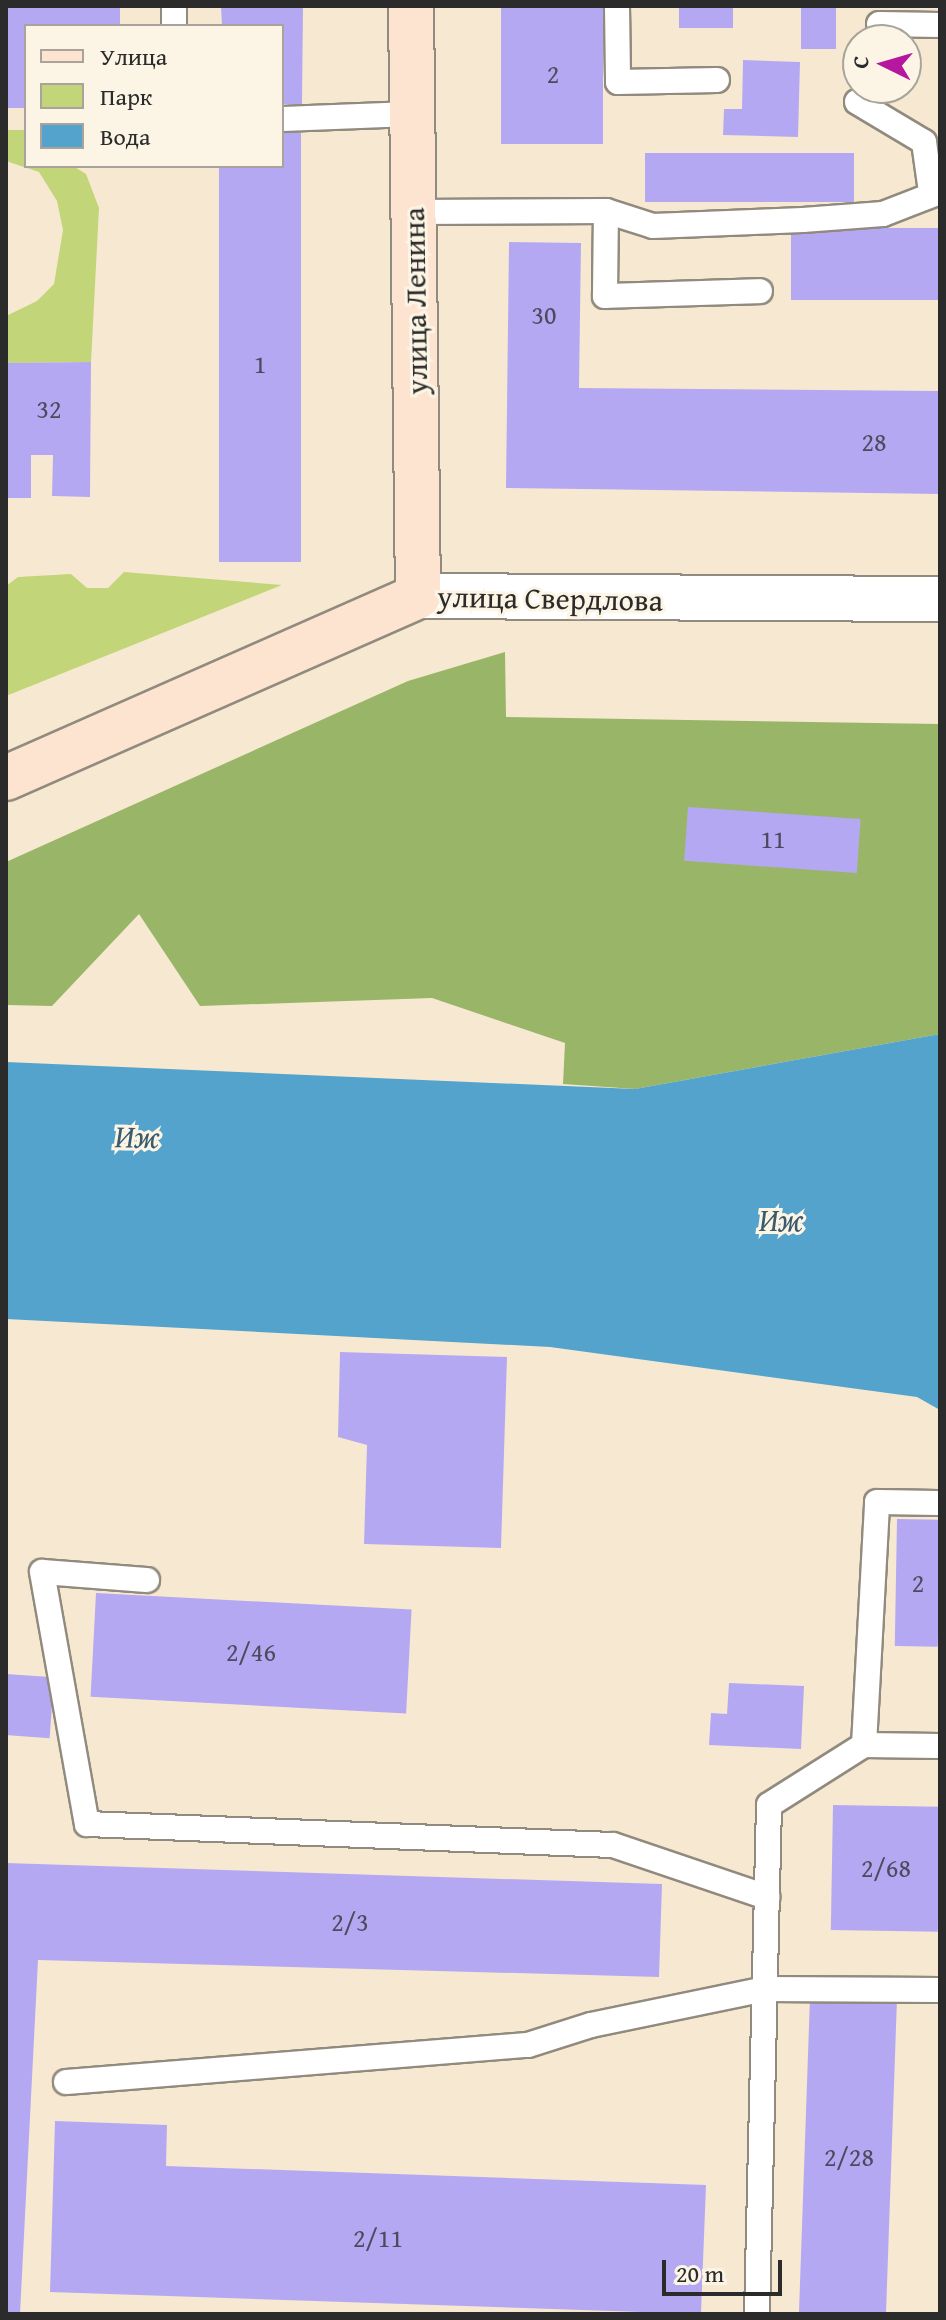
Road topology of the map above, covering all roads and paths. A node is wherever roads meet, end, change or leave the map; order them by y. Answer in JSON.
{"nodes":[{"id":1,"x":411,"y":6,"type":"edge"},
{"id":2,"x":617,"y":6,"type":"edge"},
{"id":3,"x":717,"y":80,"type":"dead end"},
{"id":4,"x":860,"y":104,"type":"edge"},
{"id":5,"x":412,"y":114,"type":"junction"},
{"id":6,"x":284,"y":119,"type":"edge"},
{"id":7,"x":936,"y":192,"type":"edge"},
{"id":8,"x":606,"y":211,"type":"junction"},
{"id":9,"x":414,"y":212,"type":"junction"},
{"id":10,"x":760,"y":291,"type":"dead end"},
{"id":11,"x":418,"y":596,"type":"junction"},
{"id":12,"x":940,"y":599,"type":"edge"},
{"id":13,"x":6,"y":778,"type":"edge"},
{"id":14,"x":940,"y":1503,"type":"edge"},
{"id":15,"x":147,"y":1580,"type":"dead end"},
{"id":16,"x":864,"y":1745,"type":"junction"},
{"id":17,"x":940,"y":1746,"type":"edge"},
{"id":18,"x":767,"y":1897,"type":"junction"},
{"id":19,"x":765,"y":1989,"type":"junction"},
{"id":20,"x":940,"y":1990,"type":"edge"},
{"id":21,"x":66,"y":2082,"type":"dead end"},
{"id":22,"x":757,"y":2314,"type":"edge"}],
"edges":[{"from":1,"to":5,"type":"main road","name":"улица Ленина"},
{"from":2,"to":3,"type":"lane"},
{"from":4,"to":7,"type":"lane"},
{"from":5,"to":6,"type":"lane"},
{"from":5,"to":9,"type":"main road","name":"улица Ленина"},
{"from":7,"to":8,"type":"lane"},
{"from":8,"to":9,"type":"lane"},
{"from":8,"to":10,"type":"lane"},
{"from":9,"to":11,"type":"main road","name":"улица Ленина"},
{"from":11,"to":12,"type":"street","name":"улица Свердлова"},
{"from":11,"to":13,"type":"main road","name":"улица Свердлова"},
{"from":14,"to":16,"type":"lane"},
{"from":15,"to":18,"type":"lane"},
{"from":16,"to":17,"type":"lane"},
{"from":16,"to":18,"type":"lane"},
{"from":18,"to":19,"type":"lane"},
{"from":19,"to":20,"type":"lane"},
{"from":19,"to":21,"type":"lane"},
{"from":19,"to":22,"type":"lane"}]}
